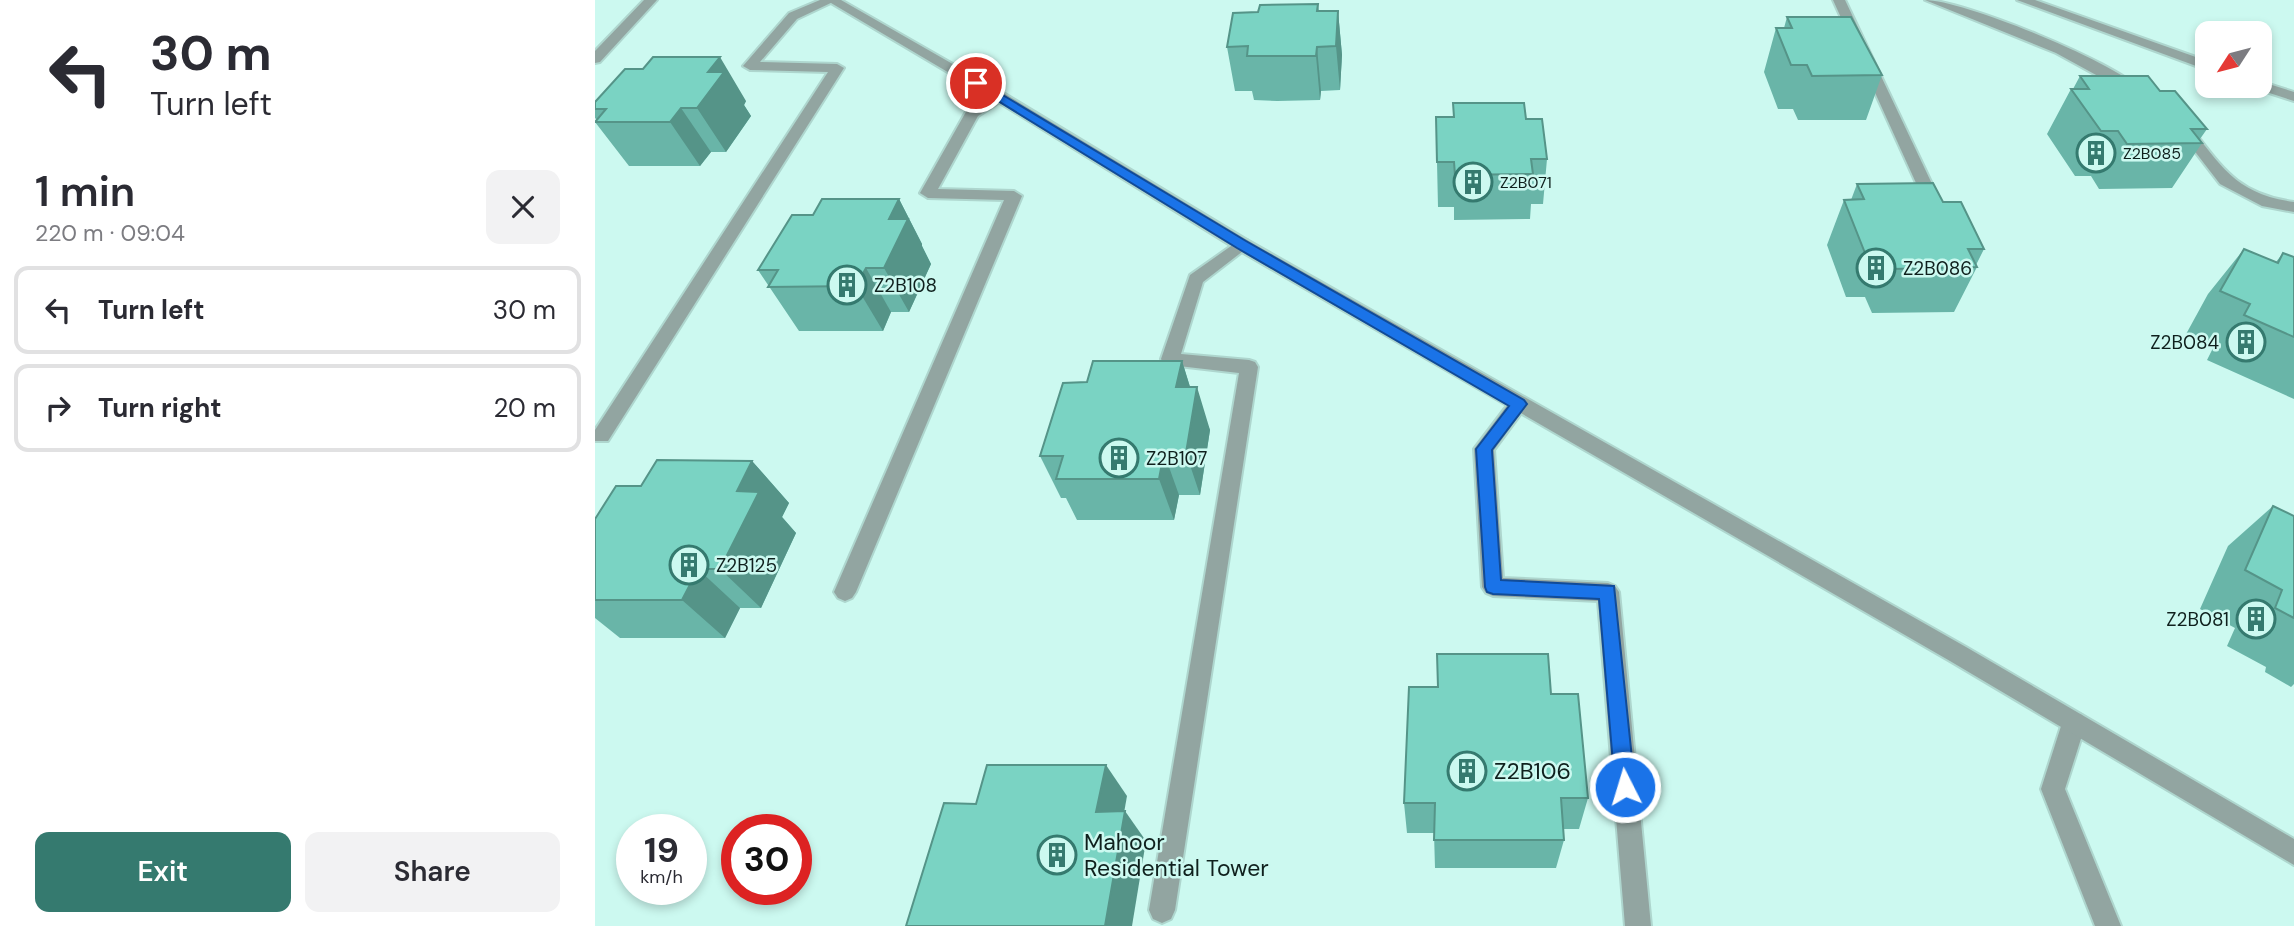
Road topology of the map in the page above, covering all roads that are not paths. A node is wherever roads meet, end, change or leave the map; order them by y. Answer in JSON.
{"nodes":[{"id":1,"x":651,"y":0,"type":"edge"},
{"id":2,"x":831,"y":0,"type":"edge"},
{"id":3,"x":1839,"y":0,"type":"edge"},
{"id":4,"x":1931,"y":0,"type":"edge"},
{"id":5,"x":2023,"y":0,"type":"edge"},
{"id":6,"x":595,"y":59,"type":"edge"},
{"id":7,"x":2195,"y":62,"type":"edge"},
{"id":8,"x":2272,"y":89,"type":"edge"},
{"id":9,"x":2142,"y":96,"type":"edge"},
{"id":10,"x":1000,"y":97,"type":"junction"},
{"id":11,"x":2294,"y":97,"type":"edge"},
{"id":12,"x":2176,"y":119,"type":"edge"},
{"id":13,"x":2294,"y":207,"type":"edge"},
{"id":14,"x":1941,"y":220,"type":"edge"},
{"id":15,"x":1241,"y":244,"type":"junction"},
{"id":16,"x":1519,"y":404,"type":"junction"},
{"id":17,"x":601,"y":436,"type":"dead end"},
{"id":18,"x":845,"y":592,"type":"dead end"},
{"id":19,"x":2074,"y":723,"type":"junction"},
{"id":20,"x":2294,"y":853,"type":"edge"},
{"id":21,"x":1162,"y":910,"type":"dead end"},
{"id":22,"x":1638,"y":926,"type":"edge"},
{"id":23,"x":2108,"y":926,"type":"edge"}],
"edges":[{"from":1,"to":6,"type":"street"},
{"from":2,"to":10,"type":"street"},
{"from":2,"to":17,"type":"street"},
{"from":3,"to":14,"type":"street"},
{"from":4,"to":9,"type":"street"},
{"from":5,"to":7,"type":"street"},
{"from":8,"to":11,"type":"street"},
{"from":10,"to":15,"type":"street"},
{"from":10,"to":18,"type":"street"},
{"from":12,"to":13,"type":"street"},
{"from":15,"to":16,"type":"street"},
{"from":15,"to":21,"type":"street"},
{"from":16,"to":19,"type":"street"},
{"from":16,"to":22,"type":"street"},
{"from":19,"to":20,"type":"street"},
{"from":19,"to":23,"type":"street"}]}
